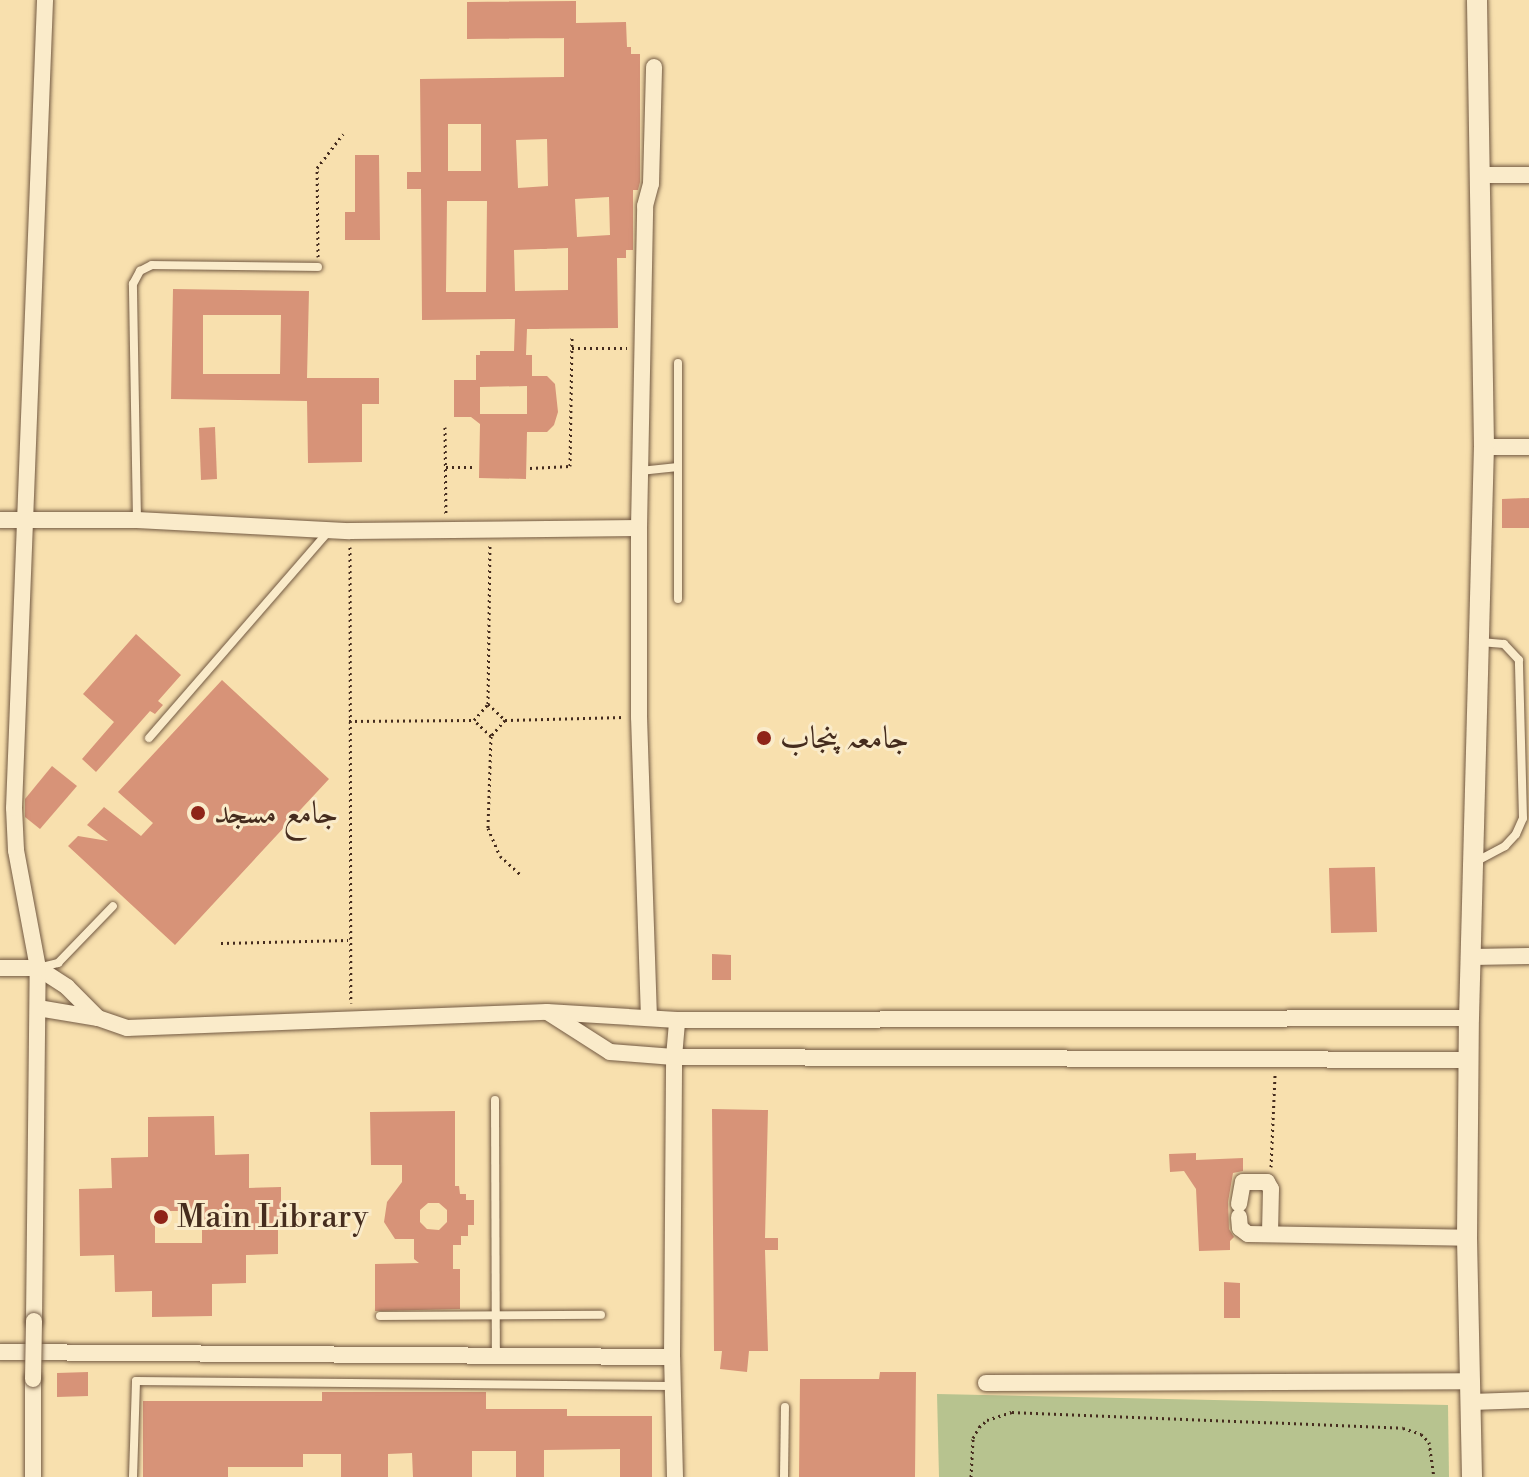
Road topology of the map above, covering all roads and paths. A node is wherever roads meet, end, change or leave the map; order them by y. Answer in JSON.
{"nodes":[{"id":1,"x":45,"y":0,"type":"edge"},
{"id":2,"x":1477,"y":0,"type":"edge"},
{"id":3,"x":654,"y":67,"type":"dead end"},
{"id":4,"x":343,"y":134,"type":"dead end"},
{"id":5,"x":1480,"y":175,"type":"junction"},
{"id":6,"x":1529,"y":175,"type":"edge"},
{"id":7,"x":318,"y":267,"type":"joint"},
{"id":8,"x":572,"y":335,"type":"dead end"},
{"id":9,"x":572,"y":348,"type":"junction"},
{"id":10,"x":643,"y":348,"type":"junction"},
{"id":11,"x":678,"y":363,"type":"dead end"},
{"id":12,"x":445,"y":427,"type":"dead end"},
{"id":13,"x":1484,"y":447,"type":"junction"},
{"id":14,"x":1529,"y":447,"type":"edge"},
{"id":15,"x":446,"y":467,"type":"junction"},
{"id":16,"x":473,"y":467,"type":"dead end"},
{"id":17,"x":678,"y":467,"type":"junction"},
{"id":18,"x":530,"y":468,"type":"dead end"},
{"id":19,"x":640,"y":471,"type":"junction"},
{"id":20,"x":0,"y":520,"type":"edge"},
{"id":21,"x":27,"y":520,"type":"junction"},
{"id":22,"x":137,"y":520,"type":"junction"},
{"id":23,"x":639,"y":528,"type":"junction"},
{"id":24,"x":330,"y":531,"type":"junction"},
{"id":25,"x":350,"y":531,"type":"junction"},
{"id":26,"x":446,"y":532,"type":"junction"},
{"id":27,"x":490,"y":532,"type":"junction"},
{"id":28,"x":678,"y":599,"type":"dead end"},
{"id":29,"x":1480,"y":642,"type":"junction"},
{"id":30,"x":488,"y":704,"type":"junction"},
{"id":31,"x":639,"y":717,"type":"junction"},
{"id":32,"x":474,"y":720,"type":"junction"},
{"id":33,"x":505,"y":720,"type":"junction"},
{"id":34,"x":349,"y":721,"type":"junction"},
{"id":35,"x":491,"y":736,"type":"junction"},
{"id":36,"x":149,"y":738,"type":"dead end"},
{"id":37,"x":1475,"y":861,"type":"junction"},
{"id":38,"x":520,"y":874,"type":"dead end"},
{"id":39,"x":113,"y":906,"type":"dead end"},
{"id":40,"x":348,"y":940,"type":"junction"},
{"id":41,"x":221,"y":943,"type":"dead end"},
{"id":42,"x":1529,"y":956,"type":"edge"},
{"id":43,"x":1472,"y":957,"type":"junction"},
{"id":44,"x":0,"y":968,"type":"edge"},
{"id":45,"x":38,"y":968,"type":"junction"},
{"id":46,"x":38,"y":1008,"type":"junction"},
{"id":47,"x":547,"y":1012,"type":"junction"},
{"id":48,"x":98,"y":1018,"type":"junction"},
{"id":49,"x":351,"y":1018,"type":"junction"},
{"id":50,"x":649,"y":1018,"type":"junction"},
{"id":51,"x":1469,"y":1018,"type":"junction"},
{"id":52,"x":677,"y":1020,"type":"junction"},
{"id":53,"x":674,"y":1057,"type":"junction"},
{"id":54,"x":1275,"y":1059,"type":"junction"},
{"id":55,"x":1470,"y":1060,"type":"junction"},
{"id":56,"x":495,"y":1100,"type":"dead end"},
{"id":57,"x":1267,"y":1182,"type":"junction"},
{"id":58,"x":1270,"y":1233,"type":"junction"},
{"id":59,"x":1467,"y":1238,"type":"junction"},
{"id":60,"x":601,"y":1315,"type":"dead end"},
{"id":61,"x":380,"y":1316,"type":"dead end"},
{"id":62,"x":495,"y":1317,"type":"junction"},
{"id":63,"x":0,"y":1352,"type":"edge"},
{"id":64,"x":496,"y":1356,"type":"junction"},
{"id":65,"x":672,"y":1357,"type":"junction"},
{"id":66,"x":986,"y":1383,"type":"dead end"},
{"id":67,"x":672,"y":1386,"type":"junction"},
{"id":68,"x":1472,"y":1392,"type":"junction"},
{"id":69,"x":1529,"y":1400,"type":"edge"},
{"id":70,"x":785,"y":1407,"type":"dead end"},
{"id":71,"x":33,"y":1477,"type":"edge"},
{"id":72,"x":133,"y":1477,"type":"edge"},
{"id":73,"x":675,"y":1477,"type":"edge"},
{"id":74,"x":784,"y":1477,"type":"edge"},
{"id":75,"x":971,"y":1477,"type":"edge"},
{"id":76,"x":1434,"y":1477,"type":"edge"},
{"id":77,"x":1472,"y":1477,"type":"edge"}],
"edges":[{"from":1,"to":21,"type":"street"},
{"from":2,"to":5,"type":"street"},
{"from":3,"to":10,"type":"street"},
{"from":4,"to":7,"type":"path"},
{"from":5,"to":6,"type":"street"},
{"from":5,"to":13,"type":"street"},
{"from":7,"to":22,"type":"lane"},
{"from":8,"to":9,"type":"path"},
{"from":9,"to":10,"type":"path"},
{"from":9,"to":18,"type":"path"},
{"from":10,"to":19,"type":"street"},
{"from":11,"to":17,"type":"lane"},
{"from":12,"to":15,"type":"path"},
{"from":13,"to":14,"type":"street"},
{"from":13,"to":29,"type":"street"},
{"from":15,"to":16,"type":"path"},
{"from":15,"to":26,"type":"path"},
{"from":17,"to":19,"type":"lane"},
{"from":17,"to":28,"type":"lane"},
{"from":19,"to":23,"type":"street"},
{"from":20,"to":21,"type":"street"},
{"from":21,"to":22,"type":"street"},
{"from":21,"to":45,"type":"street"},
{"from":22,"to":24,"type":"street"},
{"from":23,"to":27,"type":"street"},
{"from":23,"to":31,"type":"street"},
{"from":24,"to":25,"type":"street"},
{"from":24,"to":36,"type":"lane"},
{"from":25,"to":26,"type":"street"},
{"from":25,"to":34,"type":"path"},
{"from":26,"to":27,"type":"street"},
{"from":27,"to":30,"type":"path"},
{"from":29,"to":37,"type":"street"},
{"from":29,"to":37,"type":"lane"},
{"from":30,"to":32,"type":"path"},
{"from":30,"to":33,"type":"path"},
{"from":31,"to":33,"type":"path"},
{"from":31,"to":50,"type":"street"},
{"from":32,"to":34,"type":"path"},
{"from":32,"to":35,"type":"path"},
{"from":33,"to":35,"type":"path"},
{"from":34,"to":40,"type":"path"},
{"from":35,"to":38,"type":"path"},
{"from":37,"to":43,"type":"street"},
{"from":39,"to":45,"type":"lane"},
{"from":40,"to":41,"type":"path"},
{"from":40,"to":49,"type":"path"},
{"from":42,"to":43,"type":"street"},
{"from":43,"to":51,"type":"street"},
{"from":44,"to":45,"type":"street"},
{"from":45,"to":46,"type":"street"},
{"from":45,"to":48,"type":"street"},
{"from":46,"to":48,"type":"street"},
{"from":46,"to":71,"type":"street","bridge":true},
{"from":47,"to":49,"type":"street"},
{"from":47,"to":50,"type":"street"},
{"from":47,"to":53,"type":"street"},
{"from":48,"to":49,"type":"street"},
{"from":50,"to":52,"type":"street"},
{"from":51,"to":52,"type":"street"},
{"from":51,"to":55,"type":"street"},
{"from":52,"to":53,"type":"street"},
{"from":53,"to":54,"type":"street"},
{"from":53,"to":65,"type":"street"},
{"from":54,"to":55,"type":"street"},
{"from":54,"to":57,"type":"path"},
{"from":55,"to":59,"type":"street"},
{"from":56,"to":62,"type":"lane"},
{"from":57,"to":58,"type":"street"},
{"from":57,"to":58,"type":"street"},
{"from":58,"to":59,"type":"street"},
{"from":59,"to":68,"type":"street"},
{"from":60,"to":62,"type":"lane"},
{"from":61,"to":62,"type":"lane"},
{"from":62,"to":64,"type":"lane"},
{"from":63,"to":64,"type":"street"},
{"from":64,"to":65,"type":"street"},
{"from":65,"to":67,"type":"street"},
{"from":66,"to":68,"type":"street"},
{"from":67,"to":72,"type":"lane"},
{"from":67,"to":73,"type":"street"},
{"from":68,"to":69,"type":"street"},
{"from":68,"to":77,"type":"street"},
{"from":70,"to":74,"type":"lane"},
{"from":75,"to":76,"type":"path"}]}
